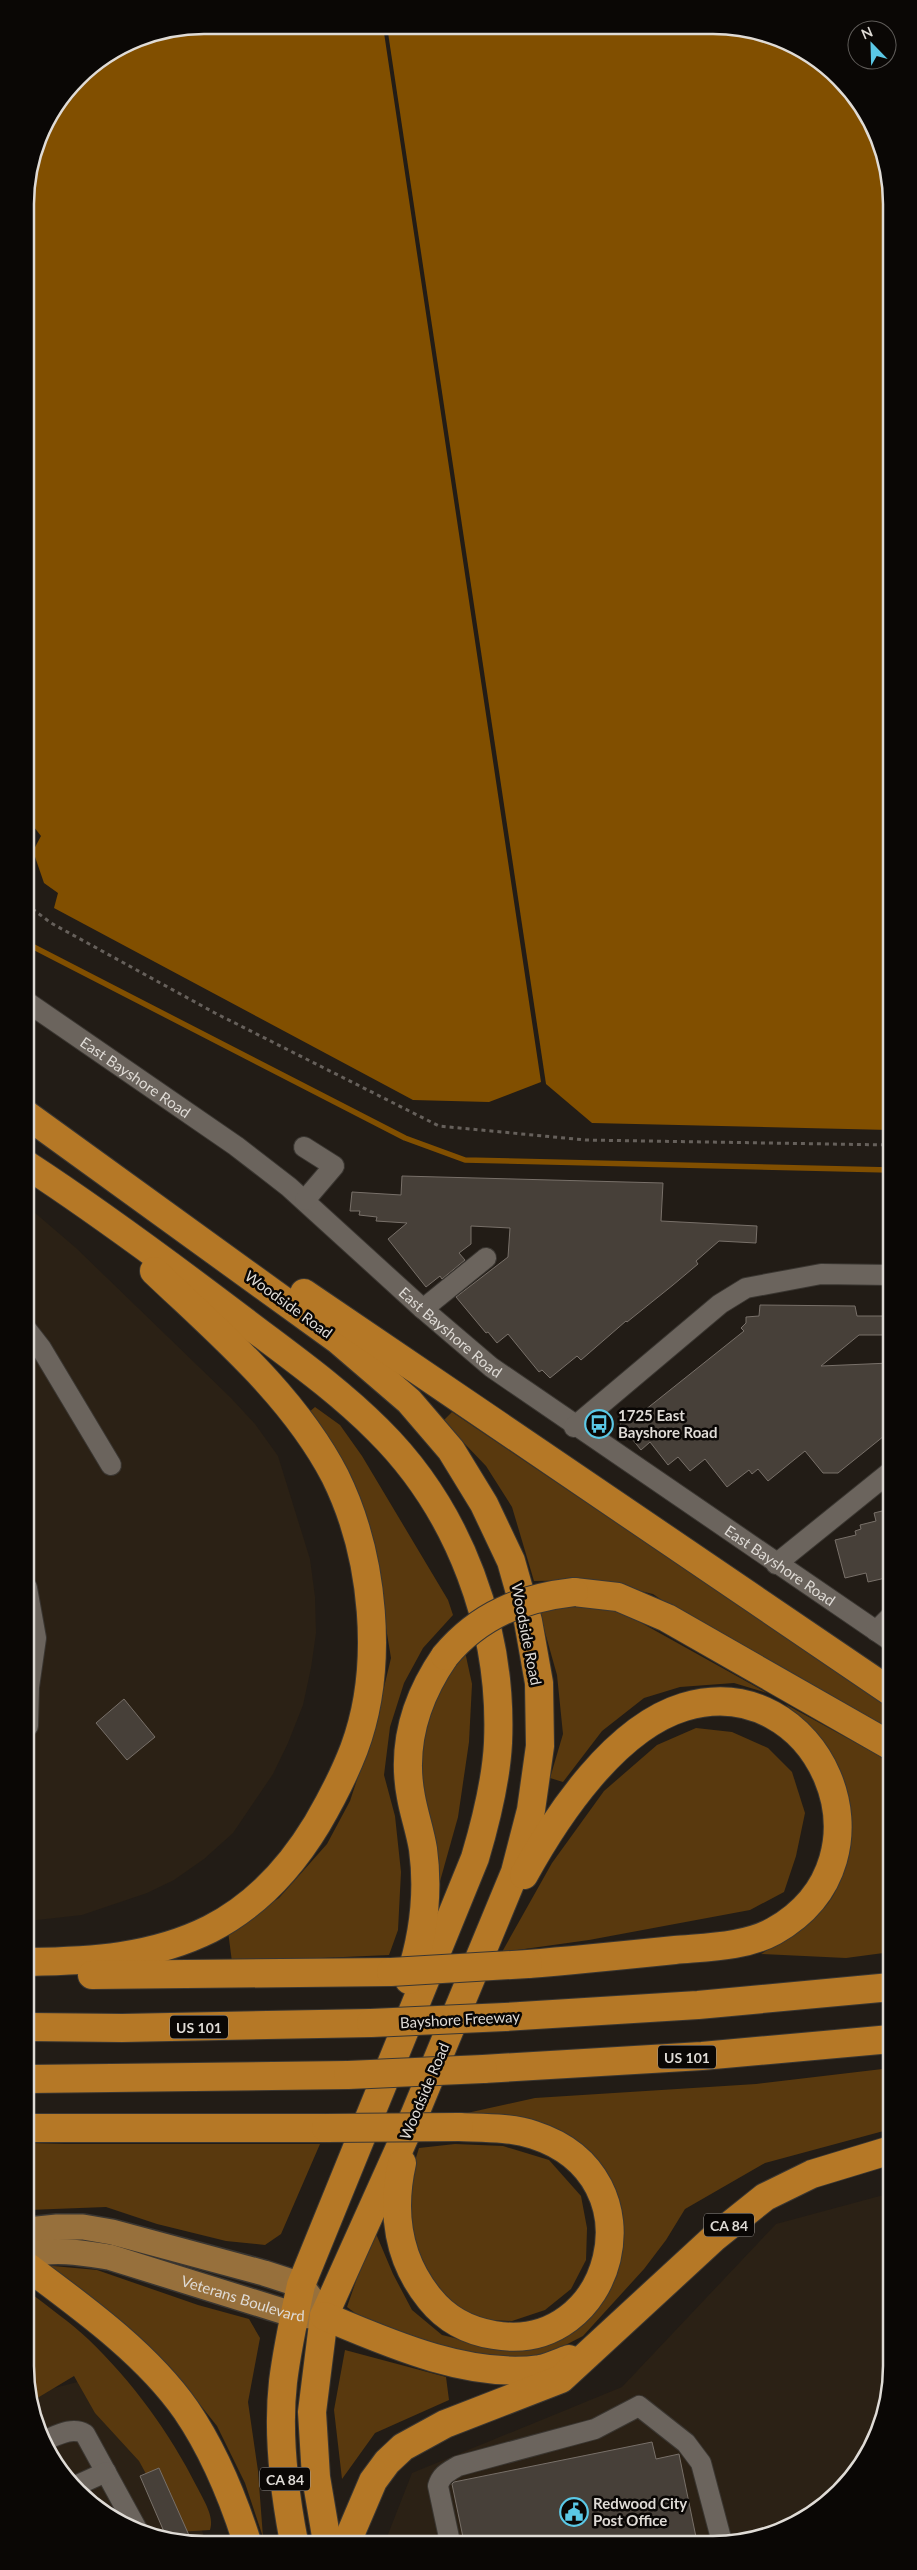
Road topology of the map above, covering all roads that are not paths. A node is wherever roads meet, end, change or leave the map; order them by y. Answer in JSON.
{"nodes":[{"id":1,"x":34,"y":1007,"type":"edge"},
{"id":2,"x":34,"y":1122,"type":"edge"},
{"id":3,"x":304,"y":1146,"type":"dead end"},
{"id":4,"x":34,"y":1169,"type":"edge"},
{"id":5,"x":54,"y":1182,"type":"junction"},
{"id":6,"x":305,"y":1200,"type":"junction"},
{"id":7,"x":174,"y":1220,"type":"junction"},
{"id":8,"x":486,"y":1258,"type":"dead end"},
{"id":9,"x":883,"y":1273,"type":"edge"},
{"id":10,"x":422,"y":1310,"type":"junction"},
{"id":11,"x":34,"y":1338,"type":"edge"},
{"id":12,"x":574,"y":1427,"type":"junction"},
{"id":13,"x":111,"y":1465,"type":"dead end"},
{"id":14,"x":883,"y":1478,"type":"edge"},
{"id":15,"x":776,"y":1564,"type":"junction"},
{"id":16,"x":34,"y":1627,"type":"edge"},
{"id":17,"x":883,"y":1636,"type":"edge"},
{"id":18,"x":34,"y":1650,"type":"edge"},
{"id":19,"x":883,"y":1687,"type":"edge"},
{"id":20,"x":883,"y":1741,"type":"edge"},
{"id":21,"x":481,"y":1956,"type":"junction"},
{"id":22,"x":34,"y":1962,"type":"edge"},
{"id":23,"x":34,"y":1975,"type":"edge"},
{"id":24,"x":883,"y":1988,"type":"edge"},
{"id":25,"x":34,"y":2028,"type":"edge"},
{"id":26,"x":883,"y":2040,"type":"edge"},
{"id":27,"x":34,"y":2079,"type":"edge"},
{"id":28,"x":414,"y":2116,"type":"junction"},
{"id":29,"x":411,"y":2127,"type":"edge"},
{"id":30,"x":411,"y":2127,"type":"edge"},
{"id":31,"x":411,"y":2127,"type":"edge"},
{"id":32,"x":411,"y":2127,"type":"edge"},
{"id":33,"x":34,"y":2128,"type":"edge"},
{"id":34,"x":357,"y":2146,"type":"junction"},
{"id":35,"x":883,"y":2152,"type":"edge"},
{"id":36,"x":34,"y":2229,"type":"edge"},
{"id":37,"x":34,"y":2255,"type":"edge"},
{"id":38,"x":34,"y":2272,"type":"edge"},
{"id":39,"x":301,"y":2285,"type":"junction"},
{"id":40,"x":295,"y":2315,"type":"junction"},
{"id":41,"x":324,"y":2316,"type":"junction"},
{"id":42,"x":596,"y":2349,"type":"junction"},
{"id":43,"x":50,"y":2438,"type":"edge"},
{"id":44,"x":106,"y":2472,"type":"junction"},
{"id":45,"x":81,"y":2483,"type":"edge"},
{"id":46,"x":132,"y":2520,"type":"edge"},
{"id":47,"x":245,"y":2536,"type":"edge"},
{"id":48,"x":293,"y":2536,"type":"edge"},
{"id":49,"x":326,"y":2536,"type":"edge"},
{"id":50,"x":350,"y":2536,"type":"edge"},
{"id":51,"x":449,"y":2536,"type":"edge"},
{"id":52,"x":720,"y":2536,"type":"edge"}],
"edges":[{"from":1,"to":6,"type":"street","name":"East Bayshore Road"},
{"from":2,"to":7,"type":"highway","name":"Woodside Road"},
{"from":3,"to":6,"type":"street"},
{"from":4,"to":5,"type":"highway"},
{"from":5,"to":22,"type":"highway"},
{"from":5,"to":34,"type":"highway"},
{"from":6,"to":10,"type":"street","name":"East Bayshore Road"},
{"from":7,"to":19,"type":"highway"},
{"from":7,"to":21,"type":"highway","name":"Woodside Road"},
{"from":8,"to":10,"type":"street"},
{"from":9,"to":12,"type":"street"},
{"from":10,"to":12,"type":"street","name":"East Bayshore Road"},
{"from":11,"to":13,"type":"street"},
{"from":12,"to":15,"type":"street","name":"East Bayshore Road"},
{"from":14,"to":15,"type":"street"},
{"from":15,"to":17,"type":"street","name":"East Bayshore Road"},
{"from":16,"to":18,"type":"street"},
{"from":20,"to":34,"type":"highway","bridge":true},
{"from":21,"to":23,"type":"highway","bridge":true},
{"from":21,"to":28,"type":"highway","name":"Woodside Road"},
{"from":24,"to":25,"type":"highway","name":"Bayshore Freeway","number":"US 101","bridge":true},
{"from":26,"to":27,"type":"highway","number":"US 101","bridge":true},
{"from":28,"to":29,"type":"highway","bridge":true},
{"from":28,"to":41,"type":"highway","name":"Woodside Road"},
{"from":30,"to":31,"type":"highway","bridge":true},
{"from":32,"to":33,"type":"highway","bridge":true},
{"from":34,"to":39,"type":"highway","number":"CA 84"},
{"from":35,"to":42,"type":"highway","number":"CA 84"},
{"from":36,"to":39,"type":"main road","name":"Veterans Boulevard"},
{"from":37,"to":40,"type":"main road","name":"Veterans Boulevard"},
{"from":38,"to":47,"type":"highway"},
{"from":39,"to":40,"type":"highway","number":"CA 84"},
{"from":39,"to":41,"type":"main road","name":"Veterans Boulevard"},
{"from":40,"to":41,"type":"main road","name":"Veterans Boulevard"},
{"from":40,"to":48,"type":"highway","number":"CA 84"},
{"from":41,"to":42,"type":"highway"},
{"from":41,"to":49,"type":"highway","name":"Woodside Road"},
{"from":42,"to":50,"type":"highway"},
{"from":43,"to":44,"type":"street"},
{"from":44,"to":45,"type":"street"},
{"from":44,"to":46,"type":"street"},
{"from":51,"to":52,"type":"street"}]}
